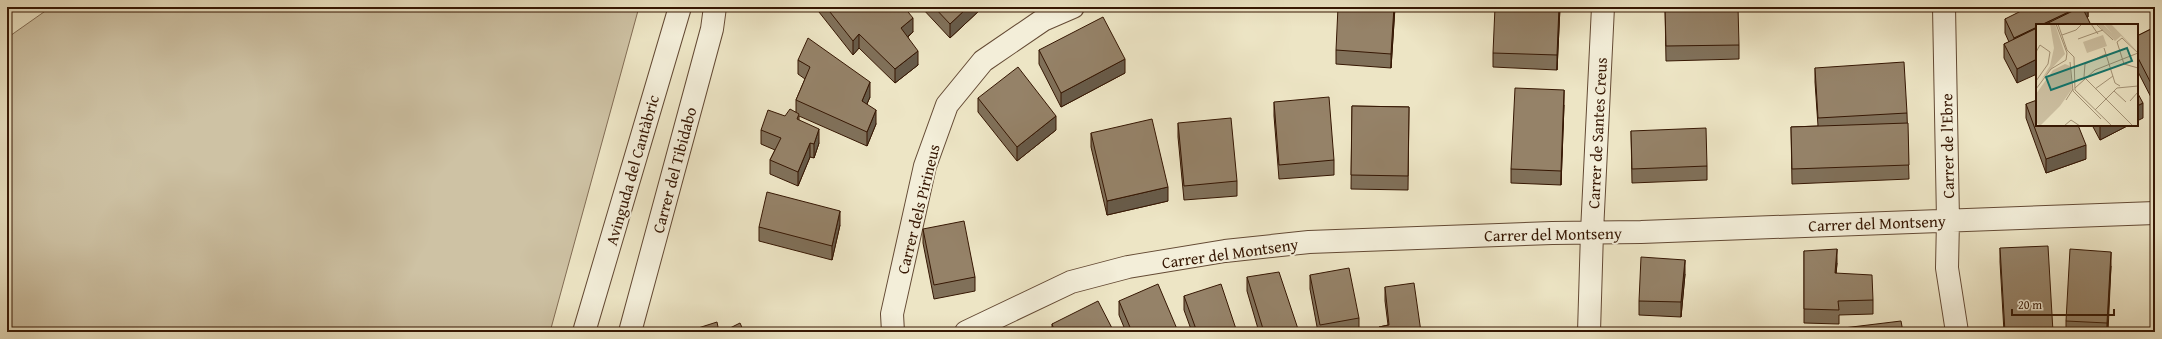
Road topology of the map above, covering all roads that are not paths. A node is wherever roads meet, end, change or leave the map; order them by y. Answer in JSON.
{"nodes":[{"id":1,"x":680,"y":7,"type":"edge"},
{"id":2,"x":715,"y":7,"type":"edge"},
{"id":3,"x":1073,"y":7,"type":"edge"},
{"id":4,"x":1603,"y":7,"type":"edge"},
{"id":5,"x":1944,"y":7,"type":"edge"},
{"id":6,"x":2155,"y":213,"type":"edge"},
{"id":7,"x":1948,"y":220,"type":"junction"},
{"id":8,"x":1592,"y":232,"type":"junction"},
{"id":9,"x":584,"y":332,"type":"edge"},
{"id":10,"x":630,"y":332,"type":"edge"},
{"id":11,"x":893,"y":332,"type":"edge"},
{"id":12,"x":966,"y":332,"type":"edge"},
{"id":13,"x":1589,"y":332,"type":"edge"},
{"id":14,"x":1957,"y":332,"type":"edge"}],
"edges":[{"from":1,"to":9,"type":"street","name":"Avinguda del Cantàbric"},
{"from":2,"to":10,"type":"street","name":"Carrer del Tibidabo"},
{"from":3,"to":11,"type":"street","name":"Carrer dels Pirineus"},
{"from":4,"to":8,"type":"street","name":"Carrer de Santes Creus"},
{"from":5,"to":7,"type":"street","name":"Carrer de l'Ebre"},
{"from":6,"to":7,"type":"street","name":"Carrer del Montseny"},
{"from":7,"to":8,"type":"street","name":"Carrer del Montseny"},
{"from":7,"to":14,"type":"street","name":"Carrer de l'Ebre"},
{"from":8,"to":12,"type":"street","name":"Carrer del Montseny"},
{"from":8,"to":13,"type":"street","name":"Carrer de Santes Creus"}]}
